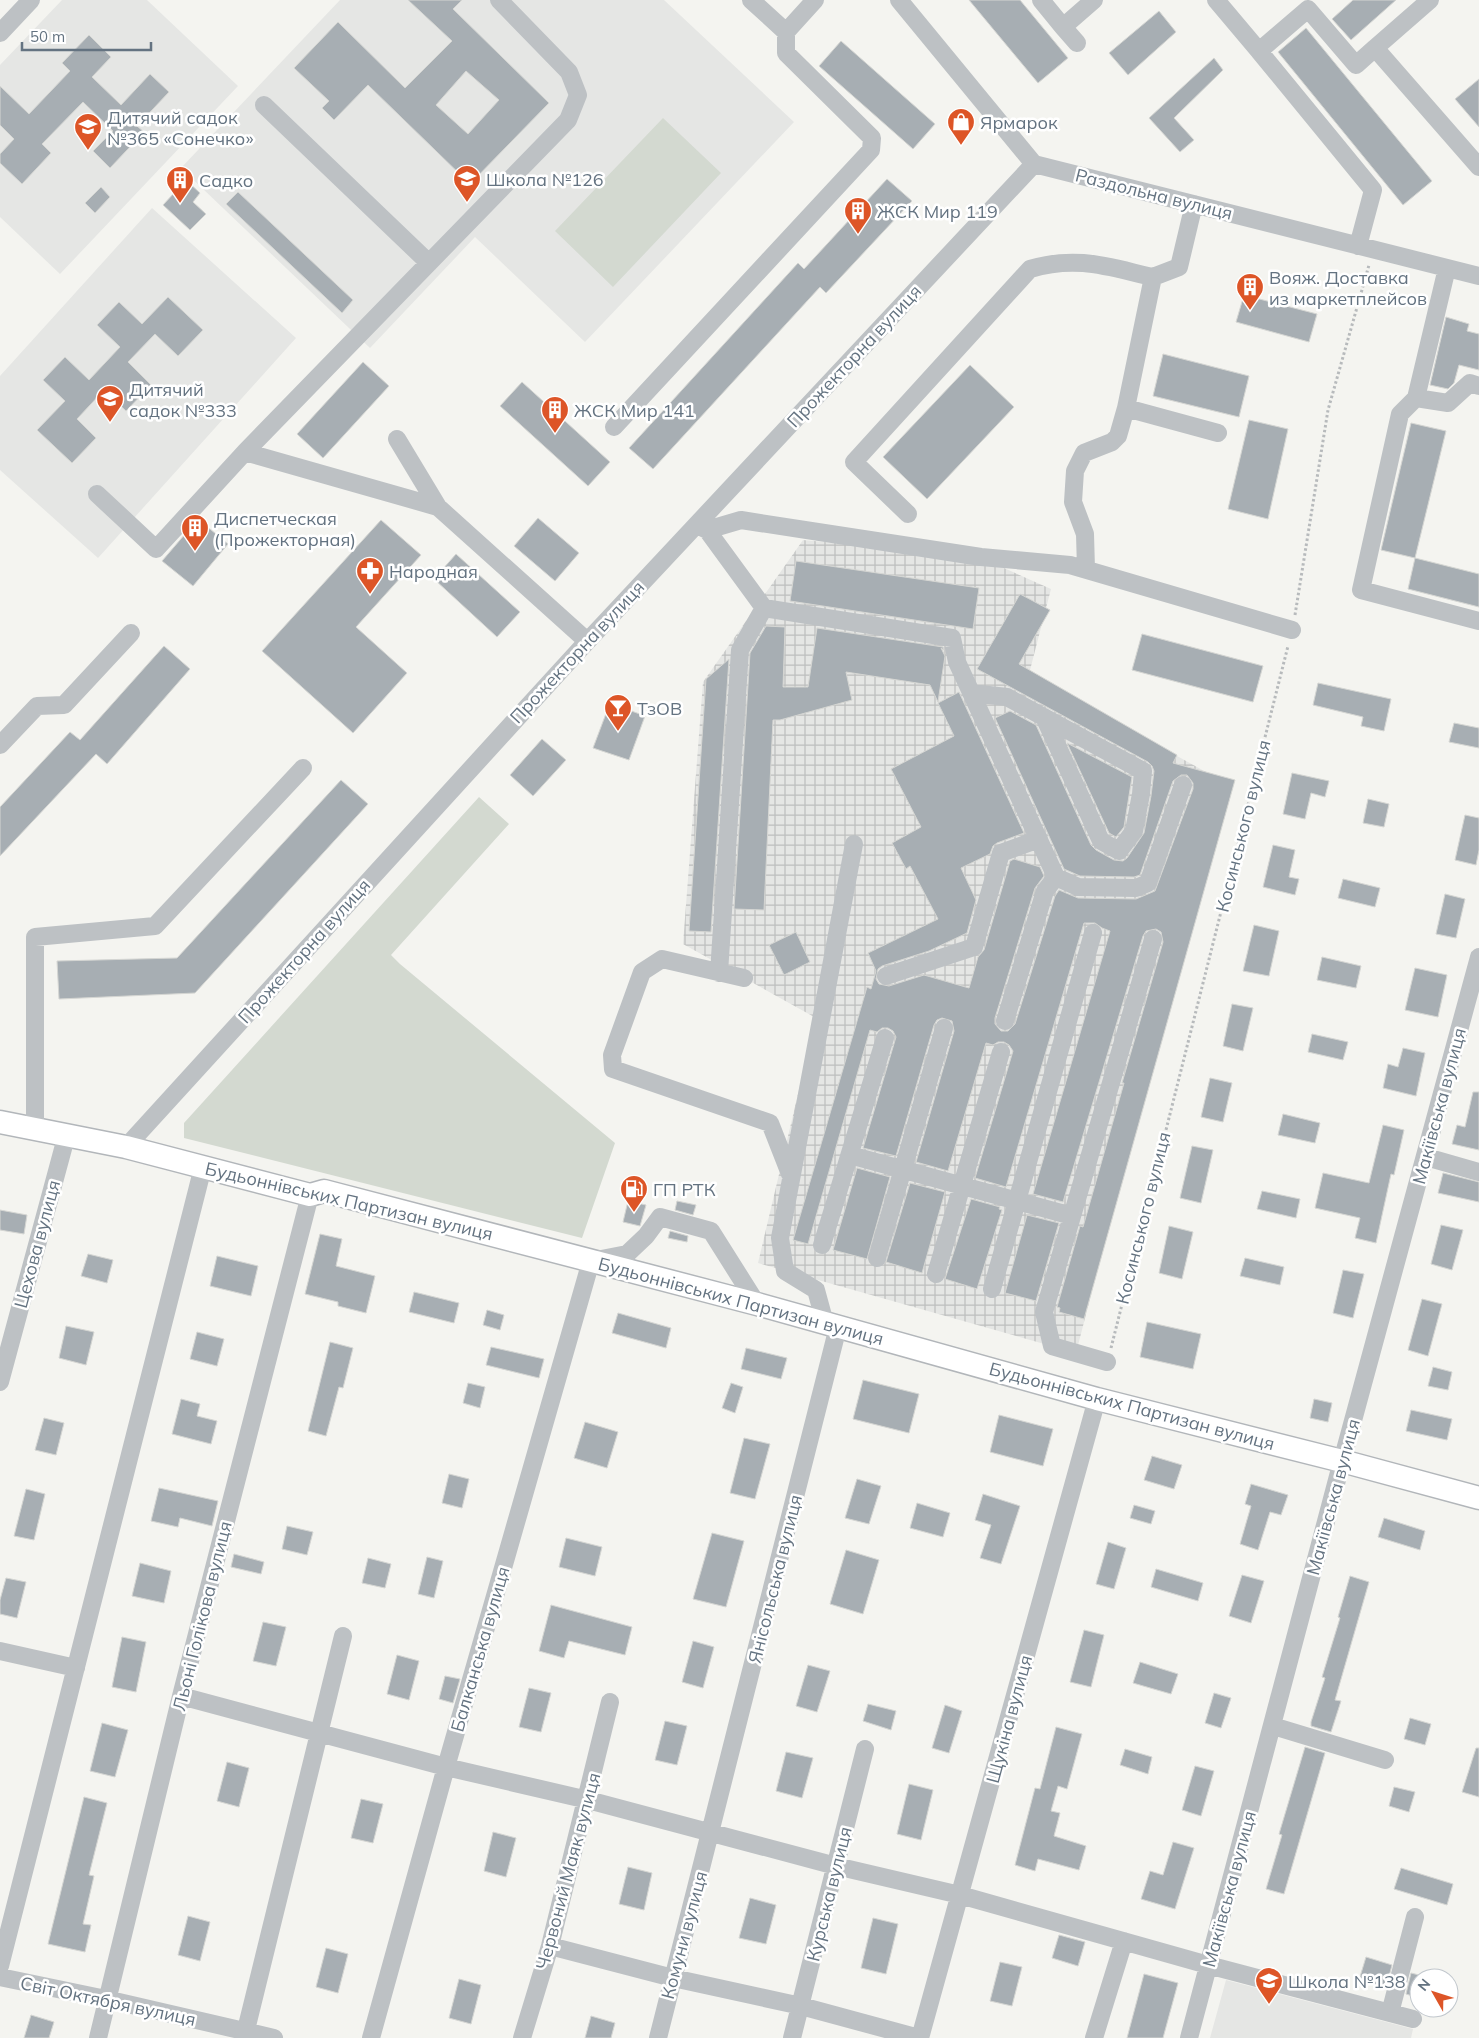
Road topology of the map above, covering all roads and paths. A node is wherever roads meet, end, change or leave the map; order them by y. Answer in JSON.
{"nodes":[{"id":1,"x":31,"y":0,"type":"edge"},
{"id":2,"x":498,"y":0,"type":"edge"},
{"id":3,"x":752,"y":0,"type":"edge"},
{"id":4,"x":815,"y":0,"type":"edge"},
{"id":5,"x":899,"y":0,"type":"edge"},
{"id":6,"x":1041,"y":0,"type":"edge"},
{"id":7,"x":1094,"y":0,"type":"edge"},
{"id":8,"x":1216,"y":0,"type":"edge"},
{"id":9,"x":1430,"y":0,"type":"edge"},
{"id":10,"x":1063,"y":28,"type":"junction"},
{"id":11,"x":786,"y":32,"type":"junction"},
{"id":12,"x":0,"y":33,"type":"edge"},
{"id":13,"x":1077,"y":43,"type":"dead end"},
{"id":14,"x":1375,"y":48,"type":"junction"},
{"id":15,"x":1259,"y":51,"type":"junction"},
{"id":16,"x":264,"y":105,"type":"dead end"},
{"id":17,"x":1034,"y":164,"type":"junction"},
{"id":18,"x":1479,"y":167,"type":"edge"},
{"id":19,"x":1194,"y":204,"type":"junction"},
{"id":20,"x":1366,"y":248,"type":"junction"},
{"id":21,"x":429,"y":263,"type":"junction"},
{"id":22,"x":1447,"y":268,"type":"junction"},
{"id":23,"x":1479,"y":276,"type":"edge"},
{"id":24,"x":1153,"y":277,"type":"junction"},
{"id":25,"x":1479,"y":386,"type":"edge"},
{"id":26,"x":1416,"y":398,"type":"junction"},
{"id":27,"x":1126,"y":408,"type":"junction"},
{"id":28,"x":614,"y":427,"type":"dead end"},
{"id":29,"x":1218,"y":433,"type":"dead end"},
{"id":30,"x":397,"y":439,"type":"dead end"},
{"id":31,"x":245,"y":452,"type":"junction"},
{"id":32,"x":97,"y":494,"type":"dead end"},
{"id":33,"x":438,"y":507,"type":"junction"},
{"id":34,"x":908,"y":514,"type":"dead end"},
{"id":35,"x":702,"y":527,"type":"junction"},
{"id":36,"x":1086,"y":570,"type":"junction"},
{"id":37,"x":764,"y":608,"type":"junction"},
{"id":38,"x":1479,"y":621,"type":"edge"},
{"id":39,"x":1292,"y":630,"type":"junction"},
{"id":40,"x":132,"y":633,"type":"dead end"},
{"id":41,"x":587,"y":641,"type":"junction"},
{"id":42,"x":971,"y":693,"type":"junction"},
{"id":43,"x":1044,"y":717,"type":"junction"},
{"id":44,"x":0,"y":745,"type":"edge"},
{"id":45,"x":303,"y":768,"type":"dead end"},
{"id":46,"x":1183,"y":785,"type":"dead end"},
{"id":47,"x":1039,"y":839,"type":"junction"},
{"id":48,"x":854,"y":844,"type":"dead end"},
{"id":49,"x":1056,"y":877,"type":"junction"},
{"id":50,"x":1094,"y":932,"type":"dead end"},
{"id":51,"x":1153,"y":940,"type":"dead end"},
{"id":52,"x":1479,"y":957,"type":"edge"},
{"id":53,"x":718,"y":973,"type":"junction"},
{"id":54,"x":886,"y":976,"type":"dead end"},
{"id":55,"x":744,"y":978,"type":"dead end"},
{"id":56,"x":1472,"y":1008,"type":"edge"},
{"id":57,"x":1005,"y":1021,"type":"dead end"},
{"id":58,"x":944,"y":1028,"type":"dead end"},
{"id":59,"x":885,"y":1038,"type":"dead end"},
{"id":60,"x":1000,"y":1052,"type":"dead end"},
{"id":61,"x":0,"y":1122,"type":"edge"},
{"id":62,"x":34,"y":1128,"type":"junction"},
{"id":63,"x":66,"y":1134,"type":"junction"},
{"id":64,"x":126,"y":1147,"type":"junction"},
{"id":65,"x":850,"y":1155,"type":"junction"},
{"id":66,"x":1426,"y":1157,"type":"junction"},
{"id":67,"x":203,"y":1167,"type":"junction"},
{"id":68,"x":903,"y":1170,"type":"junction"},
{"id":69,"x":1479,"y":1172,"type":"edge"},
{"id":70,"x":791,"y":1176,"type":"junction"},
{"id":71,"x":962,"y":1186,"type":"junction"},
{"id":72,"x":310,"y":1195,"type":"junction"},
{"id":73,"x":1017,"y":1201,"type":"junction"},
{"id":74,"x":1072,"y":1216,"type":"junction"},
{"id":75,"x":822,"y":1245,"type":"dead end"},
{"id":76,"x":878,"y":1258,"type":"dead end"},
{"id":77,"x":591,"y":1261,"type":"junction"},
{"id":78,"x":936,"y":1274,"type":"dead end"},
{"id":79,"x":992,"y":1289,"type":"dead end"},
{"id":80,"x":757,"y":1304,"type":"junction"},
{"id":81,"x":832,"y":1325,"type":"junction"},
{"id":82,"x":1107,"y":1362,"type":"joint"},
{"id":83,"x":0,"y":1382,"type":"edge"},
{"id":84,"x":1097,"y":1399,"type":"junction"},
{"id":85,"x":1342,"y":1461,"type":"junction"},
{"id":86,"x":1479,"y":1498,"type":"edge"},
{"id":87,"x":343,"y":1636,"type":"dead end"},
{"id":88,"x":0,"y":1651,"type":"edge"},
{"id":89,"x":76,"y":1668,"type":"junction"},
{"id":90,"x":181,"y":1696,"type":"junction"},
{"id":91,"x":610,"y":1702,"type":"dead end"},
{"id":92,"x":1273,"y":1726,"type":"junction"},
{"id":93,"x":320,"y":1732,"type":"junction"},
{"id":94,"x":865,"y":1749,"type":"dead end"},
{"id":95,"x":1386,"y":1760,"type":"dead end"},
{"id":96,"x":446,"y":1767,"type":"junction"},
{"id":97,"x":588,"y":1800,"type":"junction"},
{"id":98,"x":711,"y":1831,"type":"junction"},
{"id":99,"x":836,"y":1866,"type":"junction"},
{"id":100,"x":960,"y":1895,"type":"junction"},
{"id":101,"x":1415,"y":1917,"type":"dead end"},
{"id":102,"x":1124,"y":1941,"type":"junction"},
{"id":103,"x":550,"y":1946,"type":"junction"},
{"id":104,"x":1208,"y":1965,"type":"junction"},
{"id":105,"x":0,"y":1966,"type":"edge"},
{"id":106,"x":0,"y":1977,"type":"edge"},
{"id":107,"x":673,"y":1978,"type":"junction"},
{"id":108,"x":106,"y":1999,"type":"junction"},
{"id":109,"x":801,"y":2006,"type":"junction"},
{"id":110,"x":1390,"y":2013,"type":"junction"},
{"id":111,"x":1413,"y":2019,"type":"dead end"},
{"id":112,"x":245,"y":2035,"type":"edge"},
{"id":113,"x":98,"y":2038,"type":"edge"},
{"id":114,"x":274,"y":2038,"type":"edge"},
{"id":115,"x":371,"y":2038,"type":"edge"},
{"id":116,"x":522,"y":2038,"type":"edge"},
{"id":117,"x":658,"y":2038,"type":"edge"},
{"id":118,"x":792,"y":2038,"type":"edge"},
{"id":119,"x":919,"y":2038,"type":"edge"},
{"id":120,"x":1094,"y":2038,"type":"edge"},
{"id":121,"x":1189,"y":2038,"type":"edge"}],
"edges":[{"from":1,"to":12,"type":"street"},
{"from":2,"to":21,"type":"street"},
{"from":3,"to":11,"type":"street"},
{"from":4,"to":11,"type":"street"},
{"from":5,"to":17,"type":"street"},
{"from":6,"to":10,"type":"street"},
{"from":7,"to":10,"type":"street"},
{"from":8,"to":15,"type":"street"},
{"from":9,"to":14,"type":"street"},
{"from":10,"to":13,"type":"street"},
{"from":11,"to":28,"type":"street"},
{"from":14,"to":15,"type":"street"},
{"from":14,"to":18,"type":"street"},
{"from":15,"to":20,"type":"street"},
{"from":16,"to":21,"type":"street"},
{"from":17,"to":19,"type":"street","name":"Раздольна вулиця"},
{"from":17,"to":35,"type":"street","name":"Прожекторна вулиця"},
{"from":19,"to":20,"type":"street","name":"Раздольна вулиця"},
{"from":19,"to":24,"type":"street"},
{"from":20,"to":22,"type":"street","name":"Раздольна вулиця"},
{"from":20,"to":39,"type":"path","name":"Косинського вулиця"},
{"from":21,"to":31,"type":"street"},
{"from":22,"to":23,"type":"street","name":"Раздольна вулиця"},
{"from":22,"to":26,"type":"street"},
{"from":24,"to":27,"type":"street"},
{"from":24,"to":34,"type":"street"},
{"from":25,"to":26,"type":"street"},
{"from":26,"to":38,"type":"street"},
{"from":27,"to":29,"type":"street"},
{"from":27,"to":36,"type":"street"},
{"from":30,"to":33,"type":"street"},
{"from":31,"to":32,"type":"street"},
{"from":31,"to":33,"type":"street"},
{"from":33,"to":41,"type":"street"},
{"from":35,"to":36,"type":"street"},
{"from":35,"to":37,"type":"street"},
{"from":35,"to":41,"type":"street","name":"Прожекторна вулиця"},
{"from":36,"to":39,"type":"street"},
{"from":37,"to":42,"type":"street"},
{"from":37,"to":53,"type":"street"},
{"from":39,"to":82,"type":"path","name":"Косинського вулиця"},
{"from":40,"to":44,"type":"street"},
{"from":41,"to":64,"type":"street","name":"Прожекторна вулиця"},
{"from":42,"to":43,"type":"street"},
{"from":42,"to":47,"type":"street"},
{"from":43,"to":43,"type":"street"},
{"from":45,"to":62,"type":"street"},
{"from":46,"to":49,"type":"street"},
{"from":47,"to":49,"type":"street"},
{"from":47,"to":54,"type":"street"},
{"from":48,"to":70,"type":"street"},
{"from":49,"to":57,"type":"street"},
{"from":50,"to":73,"type":"street"},
{"from":51,"to":74,"type":"street"},
{"from":52,"to":56,"type":"street","name":"Макіївська вулиця"},
{"from":53,"to":55,"type":"street"},
{"from":53,"to":70,"type":"street"},
{"from":56,"to":66,"type":"street","name":"Макіївська вулиця"},
{"from":58,"to":68,"type":"street"},
{"from":59,"to":65,"type":"street"},
{"from":60,"to":71,"type":"street"},
{"from":61,"to":62,"type":"main road","name":"Будьоннівських Партизан вулиця"},
{"from":62,"to":63,"type":"main road","name":"Будьоннівських Партизан вулиця"},
{"from":63,"to":64,"type":"main road","name":"Будьоннівських Партизан вулиця"},
{"from":63,"to":83,"type":"street","name":"Цехова вулиця"},
{"from":64,"to":67,"type":"main road","name":"Будьоннівських Партизан вулиця"},
{"from":65,"to":68,"type":"street"},
{"from":65,"to":75,"type":"street"},
{"from":66,"to":69,"type":"street"},
{"from":66,"to":85,"type":"street","name":"Макіївська вулиця"},
{"from":67,"to":72,"type":"main road","name":"Будьоннівських Партизан вулиця"},
{"from":67,"to":89,"type":"street"},
{"from":68,"to":71,"type":"street"},
{"from":68,"to":76,"type":"street"},
{"from":70,"to":81,"type":"street"},
{"from":71,"to":73,"type":"street"},
{"from":71,"to":78,"type":"street"},
{"from":72,"to":77,"type":"main road","name":"Будьоннівських Партизан вулиця"},
{"from":72,"to":90,"type":"street","name":"Льоні Голікова вулиця"},
{"from":73,"to":74,"type":"street"},
{"from":73,"to":79,"type":"street"},
{"from":74,"to":82,"type":"street"},
{"from":77,"to":80,"type":"main road","name":"Будьоннівських Партизан вулиця"},
{"from":77,"to":80,"type":"street"},
{"from":77,"to":96,"type":"street","name":"Балканська вулиця"},
{"from":80,"to":81,"type":"main road","name":"Будьоннівських Партизан вулиця"},
{"from":81,"to":84,"type":"main road","name":"Будьоннівських Партизан вулиця"},
{"from":81,"to":98,"type":"street","name":"Янісольська вулиця"},
{"from":84,"to":85,"type":"main road","name":"Будьоннівських Партизан вулиця"},
{"from":84,"to":100,"type":"street","name":"Щукіна вулиця"},
{"from":85,"to":86,"type":"main road","name":"Будьоннівських Партизан вулиця"},
{"from":85,"to":92,"type":"street","name":"Макіївська вулиця"},
{"from":87,"to":93,"type":"street"},
{"from":88,"to":89,"type":"street"},
{"from":89,"to":105,"type":"street"},
{"from":90,"to":93,"type":"street"},
{"from":90,"to":108,"type":"street","name":"Льоні Голікова вулиця"},
{"from":91,"to":97,"type":"street","name":"Червоний Маяк вулиця"},
{"from":92,"to":95,"type":"street"},
{"from":92,"to":104,"type":"street","name":"Макіївська вулиця"},
{"from":93,"to":96,"type":"street"},
{"from":93,"to":112,"type":"street"},
{"from":94,"to":99,"type":"street","name":"Курська вулиця"},
{"from":96,"to":97,"type":"street"},
{"from":96,"to":115,"type":"street","name":"Балканська вулиця"},
{"from":97,"to":98,"type":"street"},
{"from":97,"to":103,"type":"street","name":"Червоний Маяк вулиця"},
{"from":98,"to":99,"type":"street"},
{"from":98,"to":107,"type":"street","name":"Комуни вулиця"},
{"from":99,"to":100,"type":"street"},
{"from":99,"to":109,"type":"street","name":"Курська вулиця"},
{"from":100,"to":102,"type":"street"},
{"from":100,"to":119,"type":"street","name":"Щукіна вулиця"},
{"from":101,"to":110,"type":"street"},
{"from":102,"to":104,"type":"street"},
{"from":102,"to":120,"type":"street"},
{"from":103,"to":107,"type":"street"},
{"from":103,"to":116,"type":"street","name":"Червоний Маяк вулиця"},
{"from":104,"to":110,"type":"street"},
{"from":104,"to":121,"type":"street","name":"Макіївська вулиця"},
{"from":106,"to":108,"type":"street","name":"Світ Октября вулиця"},
{"from":107,"to":109,"type":"street"},
{"from":107,"to":117,"type":"street","name":"Комуни вулиця"},
{"from":108,"to":112,"type":"street","name":"Світ Октября вулиця"},
{"from":108,"to":113,"type":"street","name":"Льоні Голікова вулиця"},
{"from":109,"to":118,"type":"street","name":"Курська вулиця"},
{"from":109,"to":119,"type":"street"},
{"from":110,"to":111,"type":"street"},
{"from":112,"to":114,"type":"street","name":"Світ Октября вулиця"}]}
